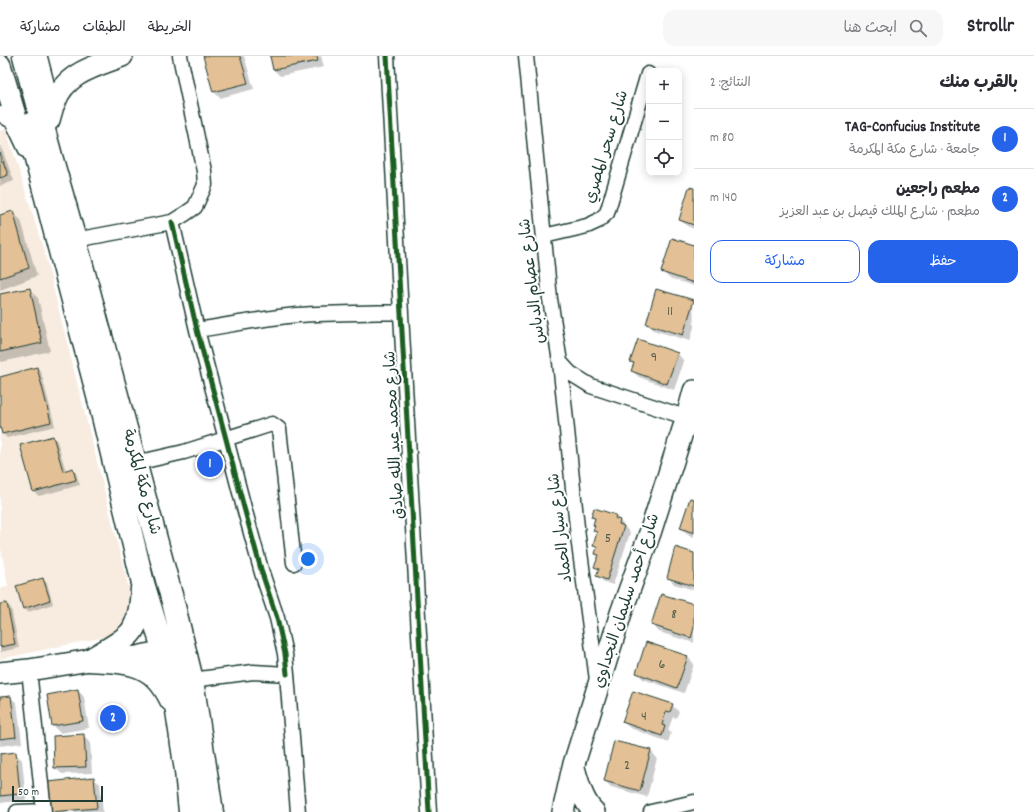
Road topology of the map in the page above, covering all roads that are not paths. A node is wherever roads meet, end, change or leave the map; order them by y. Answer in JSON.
{"nodes":[{"id":1,"x":9,"y":56,"type":"edge"},
{"id":2,"x":24,"y":56,"type":"edge"},
{"id":3,"x":36,"y":56,"type":"edge"},
{"id":4,"x":122,"y":56,"type":"edge"},
{"id":5,"x":180,"y":56,"type":"edge"},
{"id":6,"x":387,"y":56,"type":"edge"},
{"id":7,"x":526,"y":56,"type":"edge"},
{"id":8,"x":0,"y":66,"type":"edge"},
{"id":9,"x":646,"y":81,"type":"edge"},
{"id":10,"x":0,"y":114,"type":"edge"},
{"id":11,"x":49,"y":120,"type":"junction"},
{"id":12,"x":18,"y":125,"type":"junction"},
{"id":13,"x":44,"y":161,"type":"junction"},
{"id":14,"x":172,"y":222,"type":"junction"},
{"id":15,"x":544,"y":236,"type":"junction"},
{"id":16,"x":75,"y":240,"type":"junction"},
{"id":17,"x":401,"y":312,"type":"junction"},
{"id":18,"x":197,"y":330,"type":"junction"},
{"id":19,"x":560,"y":362,"type":"junction"},
{"id":20,"x":694,"y":391,"type":"edge"},
{"id":21,"x":690,"y":418,"type":"edge"},
{"id":22,"x":226,"y":439,"type":"junction"},
{"id":23,"x":136,"y":463,"type":"junction"},
{"id":24,"x":294,"y":563,"type":"dead end"},
{"id":25,"x":143,"y":583,"type":"junction"},
{"id":26,"x":182,"y":635,"type":"junction"},
{"id":27,"x":163,"y":649,"type":"junction"},
{"id":28,"x":90,"y":660,"type":"junction"},
{"id":29,"x":29,"y":670,"type":"junction"},
{"id":30,"x":0,"y":673,"type":"edge"},
{"id":31,"x":287,"y":674,"type":"junction"},
{"id":32,"x":192,"y":680,"type":"junction"},
{"id":33,"x":598,"y":688,"type":"junction"},
{"id":34,"x":177,"y":711,"type":"junction"},
{"id":35,"x":574,"y":767,"type":"junction"},
{"id":36,"x":694,"y":802,"type":"edge"},
{"id":37,"x":44,"y":811,"type":"edge"},
{"id":38,"x":17,"y":812,"type":"edge"},
{"id":39,"x":190,"y":812,"type":"edge"},
{"id":40,"x":212,"y":812,"type":"edge"},
{"id":41,"x":298,"y":812,"type":"edge"},
{"id":42,"x":429,"y":812,"type":"edge"},
{"id":43,"x":563,"y":812,"type":"edge"},
{"id":44,"x":594,"y":812,"type":"edge"},
{"id":45,"x":651,"y":812,"type":"edge"}],
"edges":[{"from":1,"to":13,"type":"main road","name":"شارع مكة المكرمة"},
{"from":2,"to":13,"type":"main road","name":"شارع مكة المكرمة"},
{"from":3,"to":11,"type":"street","name":"شارع مكة المكرمة"},
{"from":4,"to":11,"type":"street"},
{"from":5,"to":14,"type":"street"},
{"from":6,"to":17,"type":"street","name":"شارع محمد عبد الله صادق"},
{"from":7,"to":15,"type":"street","name":"شارع عصام الدباس"},
{"from":8,"to":12,"type":"street","name":"شارع مكة المكرمة"},
{"from":9,"to":15,"type":"street","name":"شارع سحر المصري"},
{"from":10,"to":12,"type":"street"},
{"from":11,"to":13,"type":"street","name":"شارع مكة المكرمة"},
{"from":12,"to":13,"type":"street","name":"شارع مكة المكرمة"},
{"from":13,"to":16,"type":"main road","name":"شارع مكة المكرمة"},
{"from":13,"to":25,"type":"main road","name":"شارع مكة المكرمة"},
{"from":14,"to":16,"type":"street"},
{"from":14,"to":18,"type":"street"},
{"from":15,"to":19,"type":"street","name":"شارع عصام الدباس"},
{"from":16,"to":23,"type":"main road","name":"شارع مكة المكرمة"},
{"from":17,"to":18,"type":"street"},
{"from":17,"to":42,"type":"street","name":"شارع محمد عبد الله صادق"},
{"from":18,"to":22,"type":"street"},
{"from":19,"to":21,"type":"street","name":"شارع عصام الدباس"},
{"from":19,"to":33,"type":"street","name":"شارع سيار الحماد"},
{"from":20,"to":21,"type":"street","name":"شارع أحمد سليمان النجداوي"},
{"from":21,"to":33,"type":"street","name":"شارع أحمد سليمان النجداوي"},
{"from":22,"to":23,"type":"street"},
{"from":22,"to":24,"type":"street"},
{"from":22,"to":31,"type":"street"},
{"from":23,"to":26,"type":"main road","name":"شارع مكة المكرمة"},
{"from":25,"to":27,"type":"main road","name":"شارع مكة المكرمة"},
{"from":25,"to":28,"type":"main road"},
{"from":26,"to":27,"type":"main road"},
{"from":26,"to":32,"type":"main road","name":"شارع مكة المكرمة"},
{"from":27,"to":28,"type":"street"},
{"from":27,"to":34,"type":"main road","name":"شارع مكة المكرمة"},
{"from":28,"to":29,"type":"street"},
{"from":28,"to":34,"type":"main road"},
{"from":29,"to":30,"type":"street"},
{"from":29,"to":37,"type":"street"},
{"from":31,"to":32,"type":"street"},
{"from":31,"to":41,"type":"street"},
{"from":32,"to":40,"type":"main road","name":"شارع مكة المكرمة"},
{"from":33,"to":35,"type":"street","name":"شارع أحمد سليمان النجداوي"},
{"from":34,"to":39,"type":"main road","name":"شارع مكة المكرمة"},
{"from":35,"to":43,"type":"street","name":"شارع أحمد سليمان النجداوي"},
{"from":35,"to":44,"type":"street"},
{"from":36,"to":45,"type":"street"},
{"from":37,"to":38,"type":"street"}]}
